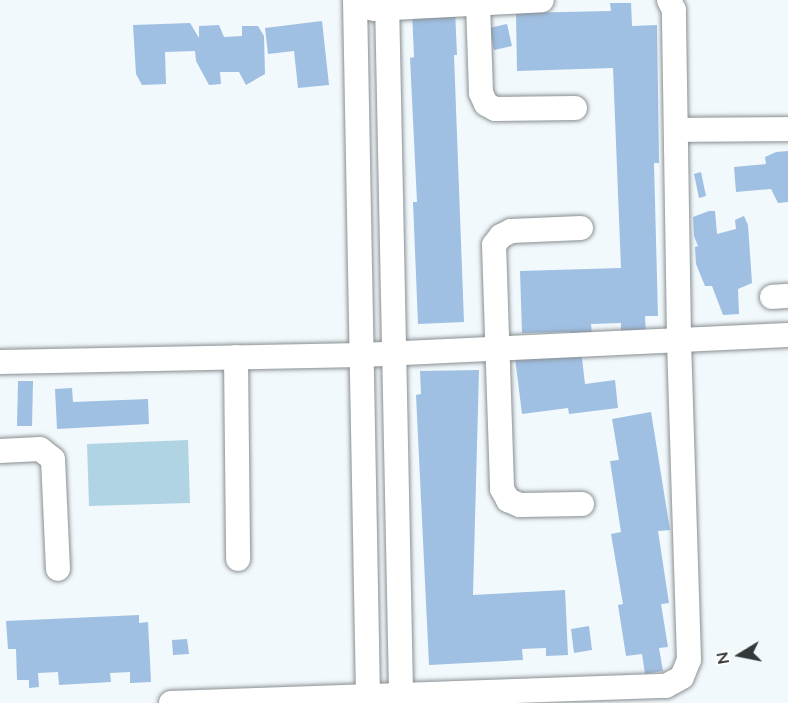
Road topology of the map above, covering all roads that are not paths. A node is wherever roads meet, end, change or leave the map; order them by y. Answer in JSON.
{"nodes":[{"id":1,"x":542,"y":0,"type":"edge"},
{"id":2,"x":669,"y":0,"type":"edge"},
{"id":3,"x":478,"y":3,"type":"junction"},
{"id":4,"x":387,"y":4,"type":"edge"},
{"id":5,"x":355,"y":5,"type":"edge"},
{"id":6,"x":575,"y":108,"type":"dead end"},
{"id":7,"x":788,"y":129,"type":"edge"},
{"id":8,"x":676,"y":130,"type":"junction"},
{"id":9,"x":580,"y":228,"type":"dead end"},
{"id":10,"x":788,"y":335,"type":"edge"},
{"id":11,"x":679,"y":338,"type":"junction"},
{"id":12,"x":496,"y":348,"type":"junction"},
{"id":13,"x":394,"y":353,"type":"junction"},
{"id":14,"x":362,"y":355,"type":"junction"},
{"id":15,"x":236,"y":357,"type":"junction"},
{"id":16,"x":0,"y":362,"type":"edge"},
{"id":17,"x":0,"y":451,"type":"edge"},
{"id":18,"x":582,"y":504,"type":"dead end"},
{"id":19,"x":238,"y":559,"type":"dead end"},
{"id":20,"x":58,"y":569,"type":"dead end"},
{"id":21,"x":399,"y":635,"type":"junction"},
{"id":22,"x":368,"y":636,"type":"junction"},
{"id":23,"x":401,"y":694,"type":"junction"},
{"id":24,"x":609,"y":695,"type":"edge"},
{"id":25,"x":368,"y":696,"type":"junction"},
{"id":26,"x":171,"y":703,"type":"edge"}],
"edges":[{"from":1,"to":3,"type":"street"},
{"from":2,"to":8,"type":"street"},
{"from":3,"to":4,"type":"street"},
{"from":3,"to":6,"type":"street"},
{"from":4,"to":5,"type":"street"},
{"from":4,"to":13,"type":"street"},
{"from":5,"to":14,"type":"street"},
{"from":7,"to":8,"type":"street"},
{"from":8,"to":11,"type":"street"},
{"from":9,"to":12,"type":"street"},
{"from":10,"to":11,"type":"street"},
{"from":11,"to":12,"type":"street"},
{"from":11,"to":24,"type":"street"},
{"from":12,"to":13,"type":"street"},
{"from":12,"to":18,"type":"street"},
{"from":13,"to":14,"type":"street"},
{"from":13,"to":21,"type":"street"},
{"from":14,"to":15,"type":"street"},
{"from":14,"to":22,"type":"street"},
{"from":15,"to":16,"type":"street"},
{"from":15,"to":19,"type":"street"},
{"from":17,"to":20,"type":"street"},
{"from":21,"to":22,"type":"street"},
{"from":21,"to":23,"type":"street"},
{"from":22,"to":25,"type":"street"},
{"from":23,"to":24,"type":"street"},
{"from":23,"to":25,"type":"street"},
{"from":25,"to":26,"type":"street"}]}
